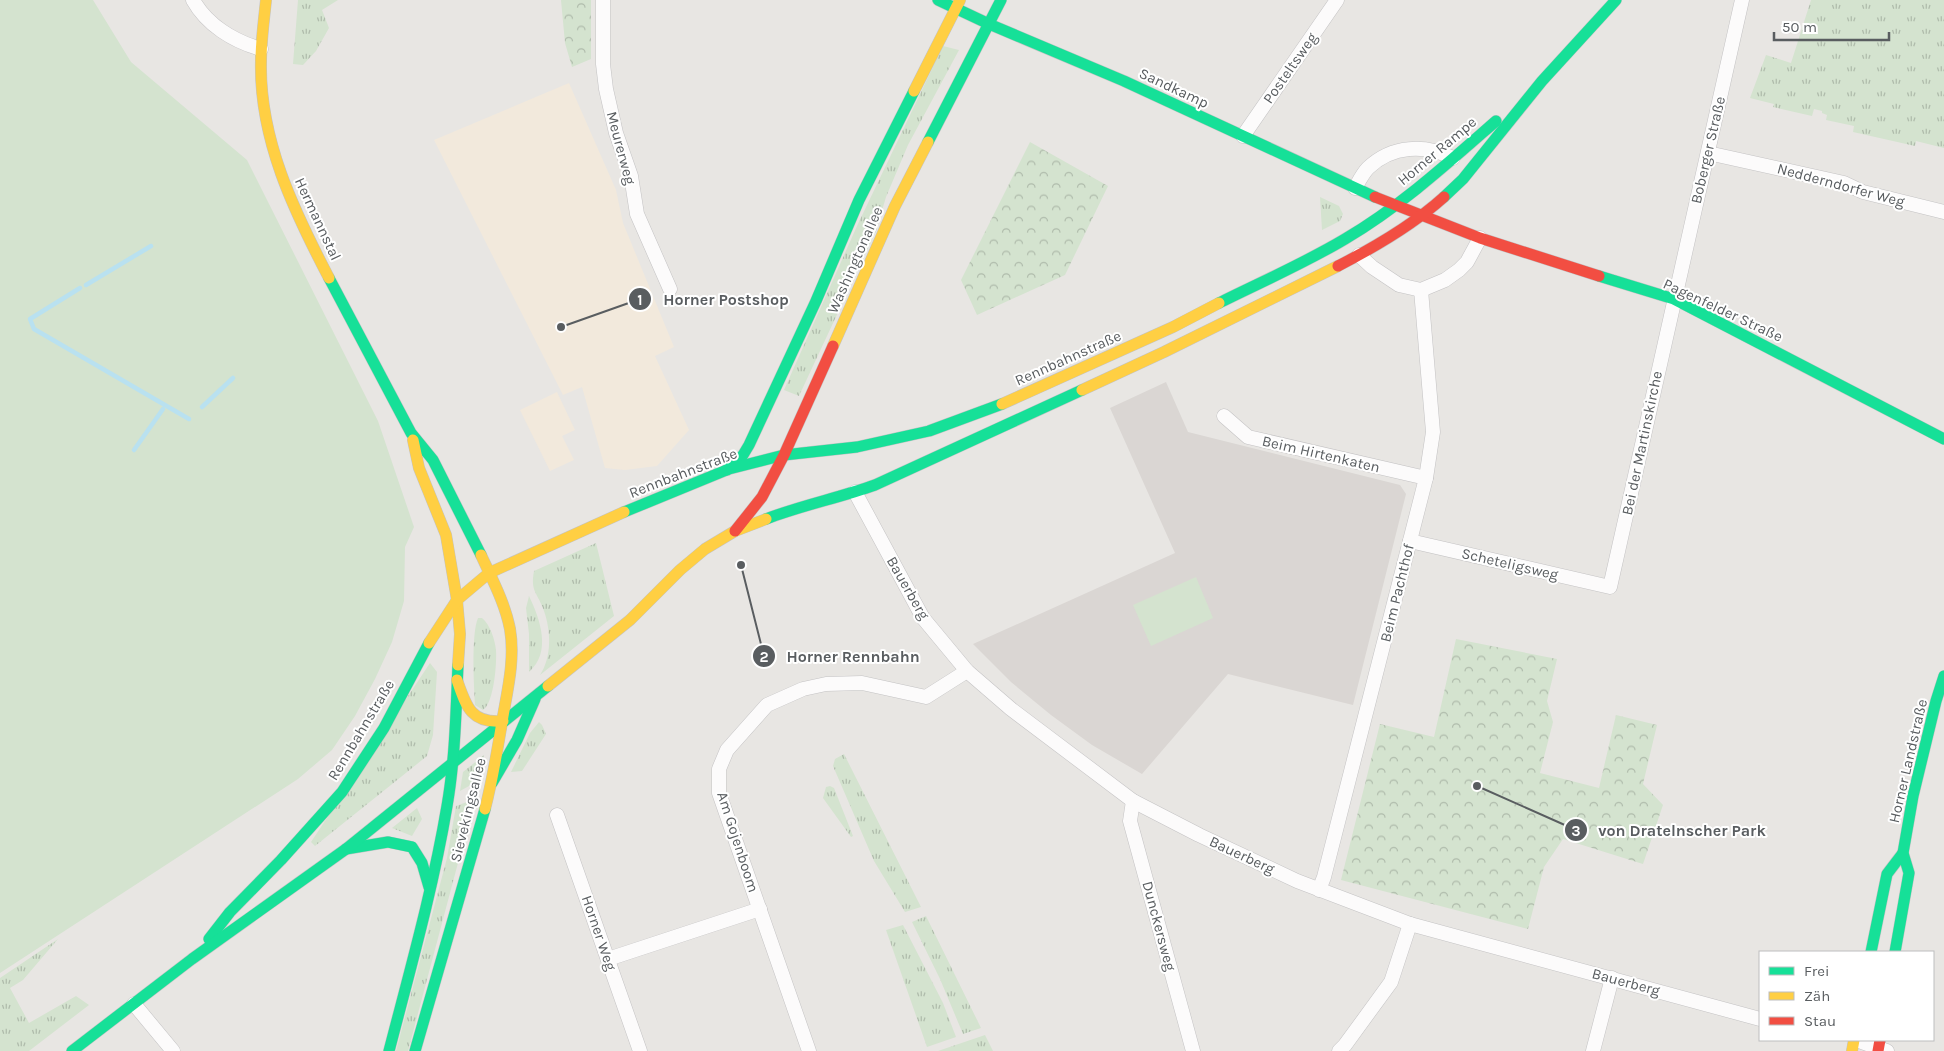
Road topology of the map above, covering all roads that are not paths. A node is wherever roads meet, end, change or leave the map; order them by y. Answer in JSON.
{"nodes":[{"id":1,"x":193,"y":0,"type":"edge"},
{"id":2,"x":266,"y":0,"type":"edge"},
{"id":3,"x":603,"y":0,"type":"edge"},
{"id":4,"x":938,"y":0,"type":"edge"},
{"id":5,"x":1002,"y":0,"type":"edge"},
{"id":6,"x":1337,"y":0,"type":"edge"},
{"id":7,"x":1616,"y":0,"type":"edge"},
{"id":8,"x":1742,"y":0,"type":"edge"},
{"id":9,"x":958,"y":4,"type":"edge"},
{"id":10,"x":989,"y":24,"type":"junction"},
{"id":11,"x":261,"y":48,"type":"junction"},
{"id":12,"x":1542,"y":81,"type":"junction"},
{"id":13,"x":1243,"y":136,"type":"junction"},
{"id":14,"x":1708,"y":153,"type":"junction"},
{"id":15,"x":1453,"y":158,"type":"junction"},
{"id":16,"x":1355,"y":188,"type":"junction"},
{"id":17,"x":1396,"y":206,"type":"junction"},
{"id":18,"x":1944,"y":212,"type":"edge"},
{"id":19,"x":1421,"y":216,"type":"junction"},
{"id":20,"x":1480,"y":238,"type":"junction"},
{"id":21,"x":1359,"y":255,"type":"junction"},
{"id":22,"x":670,"y":289,"type":"dead end"},
{"id":23,"x":1421,"y":290,"type":"junction"},
{"id":24,"x":1674,"y":300,"type":"junction"},
{"id":25,"x":1224,"y":416,"type":"dead end"},
{"id":26,"x":411,"y":433,"type":"junction"},
{"id":27,"x":1944,"y":438,"type":"edge"},
{"id":28,"x":784,"y":455,"type":"junction"},
{"id":29,"x":728,"y":470,"type":"junction"},
{"id":30,"x":1426,"y":478,"type":"junction"},
{"id":31,"x":855,"y":492,"type":"junction"},
{"id":32,"x":735,"y":531,"type":"junction"},
{"id":33,"x":1410,"y":541,"type":"junction"},
{"id":34,"x":489,"y":573,"type":"junction"},
{"id":35,"x":1610,"y":587,"type":"joint"},
{"id":36,"x":457,"y":600,"type":"junction"},
{"id":37,"x":967,"y":671,"type":"junction"},
{"id":38,"x":1944,"y":676,"type":"edge"},
{"id":39,"x":457,"y":680,"type":"junction"},
{"id":40,"x":535,"y":698,"type":"junction"},
{"id":41,"x":503,"y":722,"type":"junction"},
{"id":42,"x":453,"y":761,"type":"junction"},
{"id":43,"x":492,"y":783,"type":"junction"},
{"id":44,"x":1133,"y":801,"type":"junction"},
{"id":45,"x":557,"y":815,"type":"dead end"},
{"id":46,"x":346,"y":849,"type":"junction"},
{"id":47,"x":1903,"y":853,"type":"junction"},
{"id":48,"x":1320,"y":890,"type":"junction"},
{"id":49,"x":430,"y":893,"type":"junction"},
{"id":50,"x":760,"y":909,"type":"junction"},
{"id":51,"x":1410,"y":924,"type":"junction"},
{"id":52,"x":1871,"y":951,"type":"edge"},
{"id":53,"x":1895,"y":951,"type":"edge"},
{"id":54,"x":192,"y":959,"type":"junction"},
{"id":55,"x":608,"y":959,"type":"junction"},
{"id":56,"x":1612,"y":978,"type":"junction"},
{"id":57,"x":134,"y":1004,"type":"junction"},
{"id":58,"x":1759,"y":1019,"type":"edge"},
{"id":59,"x":1859,"y":1041,"type":"edge"},
{"id":60,"x":1881,"y":1047,"type":"edge"},
{"id":61,"x":72,"y":1051,"type":"edge"},
{"id":62,"x":173,"y":1051,"type":"edge"},
{"id":63,"x":389,"y":1051,"type":"edge"},
{"id":64,"x":415,"y":1051,"type":"edge"},
{"id":65,"x":640,"y":1051,"type":"edge"},
{"id":66,"x":809,"y":1051,"type":"edge"},
{"id":67,"x":1193,"y":1051,"type":"edge"},
{"id":68,"x":1339,"y":1051,"type":"edge"},
{"id":69,"x":1594,"y":1051,"type":"edge"}],
"edges":[{"from":1,"to":11,"type":"street"},
{"from":2,"to":11,"type":"main road","name":"Hermannstal"},
{"from":3,"to":22,"type":"street","name":"Meurerweg"},
{"from":4,"to":9,"type":"main road","name":"Sandkamp"},
{"from":5,"to":10,"type":"main road","name":"Washingtonallee"},
{"from":6,"to":13,"type":"street","name":"Posteltsweg"},
{"from":7,"to":12,"type":"main road","name":"Horner Rampe"},
{"from":8,"to":14,"type":"street","name":"Boberger Straße"},
{"from":9,"to":10,"type":"main road","name":"Sandkamp"},
{"from":9,"to":29,"type":"main road","name":"Washingtonallee"},
{"from":10,"to":13,"type":"main road","name":"Sandkamp"},
{"from":10,"to":28,"type":"main road","name":"Washingtonallee"},
{"from":11,"to":26,"type":"main road","name":"Hermannstal"},
{"from":12,"to":15,"type":"main road","name":"Horner Rampe"},
{"from":12,"to":19,"type":"main road","name":"Horner Rampe"},
{"from":13,"to":16,"type":"main road","name":"Sandkamp"},
{"from":14,"to":18,"type":"street","name":"Nedderndorfer Weg"},
{"from":14,"to":24,"type":"street","name":"Boberger Straße"},
{"from":15,"to":16,"type":"street"},
{"from":15,"to":17,"type":"main road","name":"Horner Rampe"},
{"from":16,"to":17,"type":"main road","name":"Sandkamp"},
{"from":17,"to":19,"type":"main road","name":"Horner Rampe"},
{"from":17,"to":28,"type":"main road","name":"Rennbahnstraße"},
{"from":19,"to":20,"type":"main road","name":"Pagenfelder Straße"},
{"from":19,"to":21,"type":"main road","name":"Rennbahnstraße"},
{"from":20,"to":23,"type":"street"},
{"from":20,"to":24,"type":"main road","name":"Pagenfelder Straße"},
{"from":21,"to":23,"type":"street"},
{"from":21,"to":31,"type":"main road","name":"Rennbahnstraße"},
{"from":23,"to":30,"type":"street","name":"Beim Pachthof"},
{"from":24,"to":27,"type":"main road","name":"Pagenfelder Straße"},
{"from":24,"to":35,"type":"street","name":"Bei der Martinskirche"},
{"from":25,"to":30,"type":"street","name":"Beim Hirtenkaten"},
{"from":26,"to":34,"type":"main road","name":"Hermannstal"},
{"from":26,"to":36,"type":"main road","name":"Hermannstal"},
{"from":28,"to":29,"type":"main road","name":"Rennbahnstraße"},
{"from":28,"to":32,"type":"main road","name":"Washingtonallee"},
{"from":29,"to":34,"type":"main road","name":"Rennbahnstraße"},
{"from":30,"to":33,"type":"street","name":"Beim Pachthof"},
{"from":31,"to":32,"type":"main road","name":"Rennbahnstraße"},
{"from":31,"to":37,"type":"street","name":"Bauerberg"},
{"from":32,"to":40,"type":"main road","name":"Rennbahnstraße"},
{"from":33,"to":35,"type":"street","name":"Scheteligsweg"},
{"from":33,"to":48,"type":"street","name":"Beim Pachthof"},
{"from":34,"to":36,"type":"main road","name":"Rennbahnstraße"},
{"from":34,"to":41,"type":"main road","name":"Sievekingsallee"},
{"from":36,"to":39,"type":"main road","name":"Sievekingsallee"},
{"from":36,"to":54,"type":"main road","name":"Rennbahnstraße"},
{"from":37,"to":44,"type":"street","name":"Bauerberg"},
{"from":37,"to":50,"type":"street","name":"Am Gojenboom"},
{"from":38,"to":47,"type":"main road","name":"Horner Landstraße"},
{"from":39,"to":41,"type":"main road"},
{"from":39,"to":42,"type":"main road","name":"Sievekingsallee"},
{"from":40,"to":41,"type":"main road","name":"Rennbahnstraße"},
{"from":40,"to":43,"type":"main road"},
{"from":41,"to":42,"type":"main road","name":"Rennbahnstraße"},
{"from":41,"to":43,"type":"main road","name":"Sievekingsallee"},
{"from":42,"to":46,"type":"main road","name":"Rennbahnstraße"},
{"from":42,"to":49,"type":"main road","name":"Sievekingsallee"},
{"from":43,"to":64,"type":"main road","name":"Sievekingsallee"},
{"from":44,"to":48,"type":"street","name":"Bauerberg"},
{"from":44,"to":67,"type":"street","name":"Dunckersweg"},
{"from":45,"to":55,"type":"street","name":"Horner Weg"},
{"from":46,"to":49,"type":"main road"},
{"from":46,"to":54,"type":"main road","name":"Rennbahnstraße"},
{"from":47,"to":52,"type":"main road","name":"Horner Landstraße"},
{"from":47,"to":53,"type":"main road","name":"Horner Landstraße"},
{"from":48,"to":51,"type":"street","name":"Bauerberg"},
{"from":49,"to":63,"type":"main road","name":"Sievekingsallee"},
{"from":50,"to":55,"type":"street"},
{"from":50,"to":66,"type":"street","name":"Am Gojenboom"},
{"from":51,"to":56,"type":"street","name":"Bauerberg"},
{"from":51,"to":68,"type":"street"},
{"from":54,"to":57,"type":"main road","name":"Rennbahnstraße"},
{"from":55,"to":65,"type":"street","name":"Horner Weg"},
{"from":56,"to":58,"type":"street","name":"Bauerberg"},
{"from":56,"to":69,"type":"street"},
{"from":57,"to":61,"type":"main road","name":"Rennbahnstraße"},
{"from":57,"to":62,"type":"street"},
{"from":59,"to":60,"type":"street"}]}
